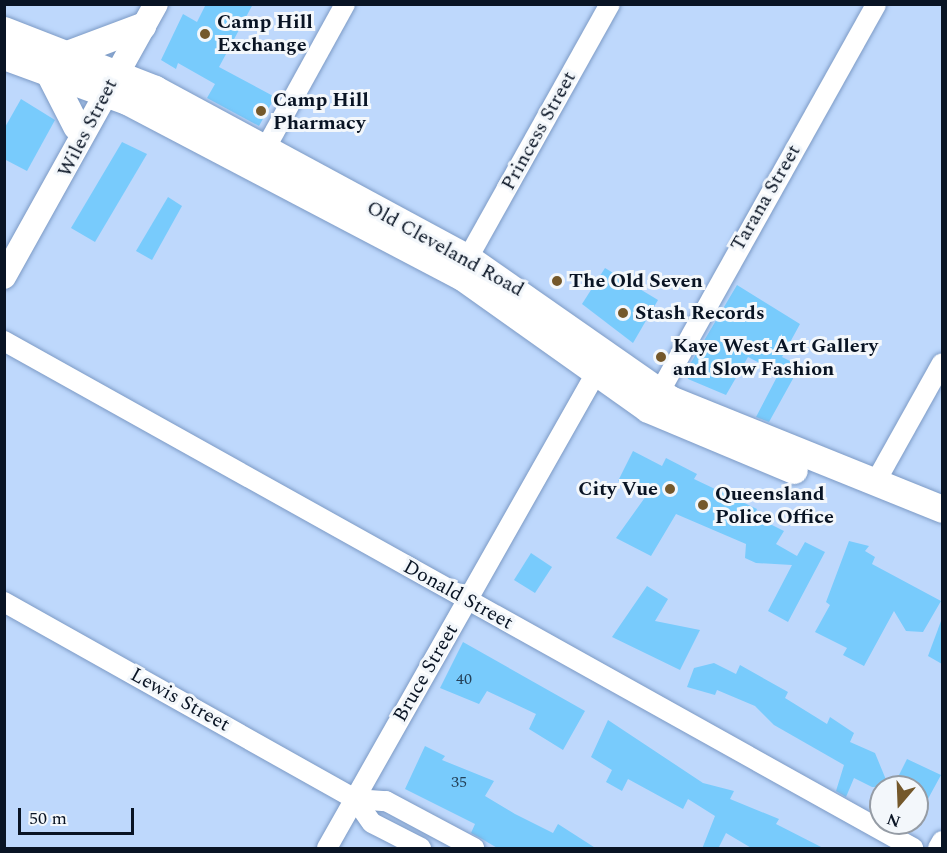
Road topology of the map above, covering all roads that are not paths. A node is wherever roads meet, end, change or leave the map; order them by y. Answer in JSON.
{"nodes":[{"id":1,"x":345,"y":4,"type":"edge"},
{"id":2,"x":610,"y":4,"type":"edge"},
{"id":3,"x":876,"y":4,"type":"edge"},
{"id":4,"x":149,"y":15,"type":"edge"},
{"id":5,"x":4,"y":30,"type":"edge"},
{"id":6,"x":70,"y":53,"type":"junction"},
{"id":7,"x":4,"y":57,"type":"edge"},
{"id":8,"x":48,"y":71,"type":"junction"},
{"id":9,"x":108,"y":84,"type":"junction"},
{"id":10,"x":76,"y":126,"type":"junction"},
{"id":11,"x":264,"y":151,"type":"junction"},
{"id":12,"x":4,"y":253,"type":"edge"},
{"id":13,"x":468,"y":258,"type":"junction"},
{"id":14,"x":4,"y":277,"type":"edge"},
{"id":15,"x":4,"y":341,"type":"edge"},
{"id":16,"x":942,"y":363,"type":"edge"},
{"id":17,"x":596,"y":373,"type":"junction"},
{"id":18,"x":659,"y":393,"type":"junction"},
{"id":19,"x":875,"y":483,"type":"junction"},
{"id":20,"x":942,"y":509,"type":"edge"},
{"id":21,"x":942,"y":530,"type":"edge"},
{"id":22,"x":467,"y":600,"type":"junction"},
{"id":23,"x":4,"y":602,"type":"edge"},
{"id":24,"x":355,"y":799,"type":"junction"},
{"id":25,"x":942,"y":841,"type":"edge"},
{"id":26,"x":327,"y":849,"type":"edge"},
{"id":27,"x":421,"y":849,"type":"edge"},
{"id":28,"x":474,"y":849,"type":"edge"},
{"id":29,"x":913,"y":849,"type":"edge"},
{"id":30,"x":938,"y":849,"type":"edge"}],
"edges":[{"from":1,"to":11,"type":"street"},
{"from":2,"to":13,"type":"street","name":"Princess Street"},
{"from":3,"to":18,"type":"street","name":"Tarana Street"},
{"from":4,"to":6,"type":"highway"},
{"from":4,"to":9,"type":"main road"},
{"from":5,"to":6,"type":"highway","name":"Old Cleveland Road"},
{"from":6,"to":9,"type":"highway","name":"Old Cleveland Road"},
{"from":7,"to":8,"type":"highway","name":"Old Cleveland Road"},
{"from":8,"to":9,"type":"highway","name":"Old Cleveland Road"},
{"from":8,"to":10,"type":"highway"},
{"from":9,"to":10,"type":"main road","name":"Wiles Street"},
{"from":9,"to":11,"type":"highway","name":"Old Cleveland Road"},
{"from":9,"to":14,"type":"main road","name":"Wiles Street"},
{"from":9,"to":17,"type":"highway","name":"Old Cleveland Road"},
{"from":10,"to":12,"type":"main road","name":"Wiles Street"},
{"from":11,"to":13,"type":"highway","name":"Old Cleveland Road"},
{"from":13,"to":18,"type":"highway","name":"Old Cleveland Road"},
{"from":15,"to":22,"type":"street","name":"Donald Street"},
{"from":16,"to":19,"type":"street"},
{"from":17,"to":21,"type":"highway","name":"Old Cleveland Road"},
{"from":17,"to":22,"type":"street","name":"Bruce Street"},
{"from":18,"to":19,"type":"highway","name":"Old Cleveland Road"},
{"from":19,"to":20,"type":"highway","name":"Old Cleveland Road"},
{"from":22,"to":24,"type":"street","name":"Bruce Street"},
{"from":22,"to":29,"type":"street","name":"Donald Street"},
{"from":23,"to":24,"type":"street","name":"Lewis Street"},
{"from":24,"to":26,"type":"street","name":"Bruce Street"},
{"from":24,"to":27,"type":"street","name":"Lewis Street"},
{"from":24,"to":28,"type":"street","name":"Lewis Street"},
{"from":25,"to":30,"type":"street"}]}
